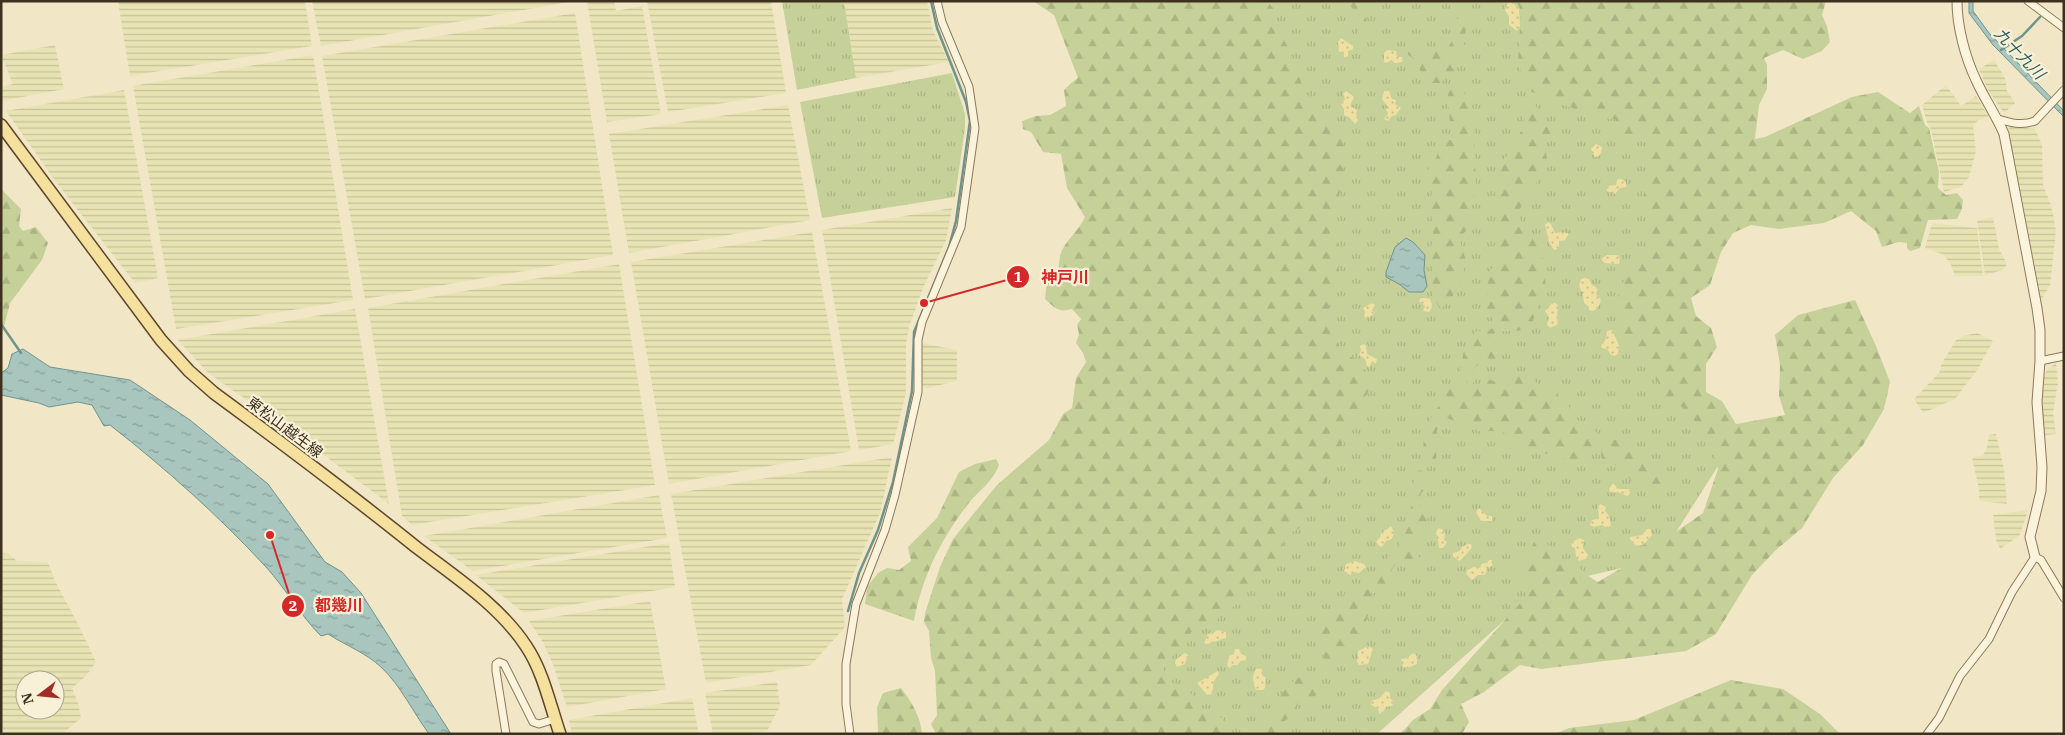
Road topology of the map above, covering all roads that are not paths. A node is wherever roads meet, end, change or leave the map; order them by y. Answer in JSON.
{"nodes":[{"id":1,"x":937,"y":1,"type":"edge"},
{"id":2,"x":1957,"y":1,"type":"edge"},
{"id":3,"x":2028,"y":1,"type":"edge"},
{"id":4,"x":2064,"y":28,"type":"edge"},
{"id":5,"x":2064,"y":90,"type":"edge"},
{"id":6,"x":1998,"y":119,"type":"junction"},
{"id":7,"x":1,"y":125,"type":"edge"},
{"id":8,"x":2064,"y":356,"type":"edge"},
{"id":9,"x":2040,"y":361,"type":"junction"},
{"id":10,"x":2035,"y":557,"type":"junction"},
{"id":11,"x":2064,"y":598,"type":"edge"},
{"id":12,"x":555,"y":719,"type":"junction"},
{"id":13,"x":506,"y":734,"type":"edge"},
{"id":14,"x":560,"y":734,"type":"edge"},
{"id":15,"x":850,"y":734,"type":"edge"},
{"id":16,"x":1927,"y":734,"type":"edge"}],
"edges":[{"from":1,"to":15,"type":"street"},
{"from":2,"to":6,"type":"street"},
{"from":3,"to":4,"type":"street"},
{"from":5,"to":6,"type":"street"},
{"from":6,"to":9,"type":"street"},
{"from":7,"to":12,"type":"main road","name":"東松山越生線"},
{"from":8,"to":9,"type":"street"},
{"from":9,"to":10,"type":"street"},
{"from":10,"to":11,"type":"street"},
{"from":10,"to":16,"type":"street"},
{"from":12,"to":13,"type":"street"},
{"from":12,"to":14,"type":"main road","name":"東松山越生線"}]}
